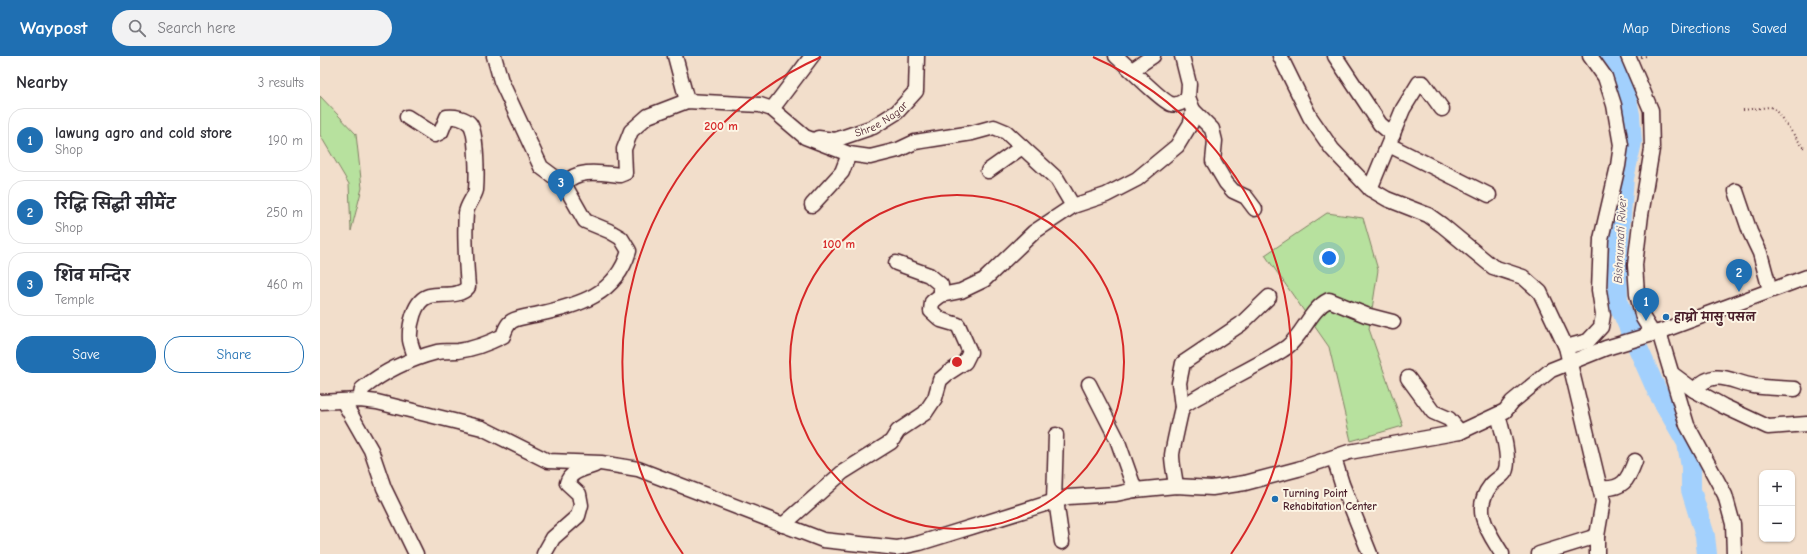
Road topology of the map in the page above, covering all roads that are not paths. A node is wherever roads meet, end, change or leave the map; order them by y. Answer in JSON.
{"nodes":[{"id":1,"x":494,"y":56,"type":"edge"},
{"id":2,"x":675,"y":56,"type":"edge"},
{"id":3,"x":812,"y":56,"type":"edge"},
{"id":4,"x":917,"y":56,"type":"edge"},
{"id":5,"x":1116,"y":56,"type":"edge"},
{"id":6,"x":1153,"y":56,"type":"edge"},
{"id":7,"x":1182,"y":56,"type":"edge"},
{"id":8,"x":1280,"y":56,"type":"edge"},
{"id":9,"x":1335,"y":56,"type":"edge"},
{"id":10,"x":1590,"y":56,"type":"edge"},
{"id":11,"x":1628,"y":56,"type":"edge"},
{"id":12,"x":1132,"y":70,"type":"junction"},
{"id":13,"x":687,"y":101,"type":"junction"},
{"id":14,"x":1190,"y":104,"type":"junction"},
{"id":15,"x":772,"y":109,"type":"junction"},
{"id":16,"x":1442,"y":109,"type":"dead end"},
{"id":17,"x":407,"y":117,"type":"dead end"},
{"id":18,"x":806,"y":137,"type":"junction"},
{"id":19,"x":1391,"y":140,"type":"junction"},
{"id":20,"x":1022,"y":147,"type":"junction"},
{"id":21,"x":849,"y":154,"type":"junction"},
{"id":22,"x":988,"y":170,"type":"dead end"},
{"id":23,"x":564,"y":184,"type":"junction"},
{"id":24,"x":1370,"y":189,"type":"junction"},
{"id":25,"x":1736,"y":191,"type":"dead end"},
{"id":26,"x":1489,"y":195,"type":"dead end"},
{"id":27,"x":812,"y":205,"type":"dead end"},
{"id":28,"x":1073,"y":206,"type":"junction"},
{"id":29,"x":1255,"y":209,"type":"dead end"},
{"id":30,"x":896,"y":263,"type":"dead end"},
{"id":31,"x":1807,"y":277,"type":"edge"},
{"id":32,"x":1770,"y":290,"type":"junction"},
{"id":33,"x":941,"y":295,"type":"junction"},
{"id":34,"x":1269,"y":297,"type":"dead end"},
{"id":35,"x":1393,"y":322,"type":"dead end"},
{"id":36,"x":1652,"y":334,"type":"junction"},
{"id":37,"x":1566,"y":347,"type":"junction"},
{"id":38,"x":415,"y":358,"type":"junction"},
{"id":39,"x":1570,"y":362,"type":"junction"},
{"id":40,"x":1671,"y":373,"type":"junction"},
{"id":41,"x":1408,"y":378,"type":"dead end"},
{"id":42,"x":1088,"y":384,"type":"dead end"},
{"id":43,"x":1694,"y":390,"type":"junction"},
{"id":44,"x":1795,"y":390,"type":"dead end"},
{"id":45,"x":360,"y":400,"type":"junction"},
{"id":46,"x":343,"y":401,"type":"junction"},
{"id":47,"x":320,"y":402,"type":"edge"},
{"id":48,"x":1182,"y":407,"type":"junction"},
{"id":49,"x":1498,"y":415,"type":"junction"},
{"id":50,"x":1807,"y":424,"type":"edge"},
{"id":51,"x":1460,"y":432,"type":"junction"},
{"id":52,"x":1056,"y":435,"type":"dead end"},
{"id":53,"x":1334,"y":458,"type":"junction"},
{"id":54,"x":1635,"y":461,"type":"dead end"},
{"id":55,"x":601,"y":463,"type":"junction"},
{"id":56,"x":1176,"y":486,"type":"junction"},
{"id":57,"x":1600,"y":488,"type":"junction"},
{"id":58,"x":1135,"y":490,"type":"junction"},
{"id":59,"x":1055,"y":500,"type":"junction"},
{"id":60,"x":783,"y":525,"type":"junction"},
{"id":61,"x":1597,"y":536,"type":"junction"},
{"id":62,"x":1062,"y":542,"type":"dead end"},
{"id":63,"x":857,"y":545,"type":"junction"},
{"id":64,"x":416,"y":554,"type":"edge"},
{"id":65,"x":544,"y":554,"type":"edge"},
{"id":66,"x":872,"y":554,"type":"edge"},
{"id":67,"x":1370,"y":554,"type":"edge"},
{"id":68,"x":1502,"y":554,"type":"edge"},
{"id":69,"x":1539,"y":554,"type":"edge"},
{"id":70,"x":1597,"y":554,"type":"edge"},
{"id":71,"x":1734,"y":554,"type":"edge"}],
"edges":[{"from":1,"to":23,"type":"street"},
{"from":2,"to":13,"type":"street"},
{"from":3,"to":15,"type":"street"},
{"from":4,"to":18,"type":"street","name":"Shree Nagar"},
{"from":5,"to":12,"type":"street"},
{"from":6,"to":12,"type":"street"},
{"from":7,"to":14,"type":"street"},
{"from":8,"to":24,"type":"street"},
{"from":9,"to":19,"type":"street"},
{"from":10,"to":37,"type":"street"},
{"from":11,"to":36,"type":"street"},
{"from":12,"to":14,"type":"street"},
{"from":13,"to":15,"type":"street"},
{"from":13,"to":23,"type":"street"},
{"from":14,"to":28,"type":"street"},
{"from":14,"to":29,"type":"street"},
{"from":15,"to":18,"type":"street"},
{"from":16,"to":19,"type":"street"},
{"from":17,"to":38,"type":"street"},
{"from":18,"to":21,"type":"street"},
{"from":19,"to":24,"type":"street"},
{"from":19,"to":26,"type":"street"},
{"from":20,"to":21,"type":"street"},
{"from":20,"to":22,"type":"street"},
{"from":20,"to":28,"type":"street"},
{"from":21,"to":27,"type":"street"},
{"from":23,"to":38,"type":"street"},
{"from":24,"to":37,"type":"street"},
{"from":25,"to":32,"type":"street"},
{"from":28,"to":33,"type":"street"},
{"from":30,"to":33,"type":"street"},
{"from":31,"to":32,"type":"street"},
{"from":32,"to":36,"type":"street"},
{"from":33,"to":60,"type":"street"},
{"from":34,"to":48,"type":"street"},
{"from":35,"to":48,"type":"street"},
{"from":36,"to":39,"type":"street"},
{"from":36,"to":40,"type":"street"},
{"from":37,"to":39,"type":"street"},
{"from":38,"to":45,"type":"street"},
{"from":39,"to":49,"type":"street"},
{"from":39,"to":57,"type":"street"},
{"from":40,"to":43,"type":"street"},
{"from":40,"to":71,"type":"street"},
{"from":41,"to":51,"type":"street"},
{"from":42,"to":58,"type":"street"},
{"from":43,"to":44,"type":"street"},
{"from":43,"to":50,"type":"street"},
{"from":45,"to":46,"type":"street"},
{"from":45,"to":55,"type":"street"},
{"from":46,"to":47,"type":"street"},
{"from":46,"to":64,"type":"street"},
{"from":48,"to":56,"type":"street"},
{"from":49,"to":51,"type":"street"},
{"from":49,"to":68,"type":"street"},
{"from":51,"to":53,"type":"street"},
{"from":52,"to":59,"type":"street"},
{"from":53,"to":56,"type":"street"},
{"from":53,"to":67,"type":"street"},
{"from":54,"to":57,"type":"street"},
{"from":55,"to":60,"type":"street"},
{"from":55,"to":65,"type":"street"},
{"from":56,"to":58,"type":"street"},
{"from":57,"to":61,"type":"street"},
{"from":58,"to":59,"type":"street"},
{"from":59,"to":62,"type":"street"},
{"from":59,"to":63,"type":"street"},
{"from":60,"to":63,"type":"street"},
{"from":61,"to":69,"type":"street"},
{"from":61,"to":70,"type":"street"},
{"from":63,"to":66,"type":"street"}]}
